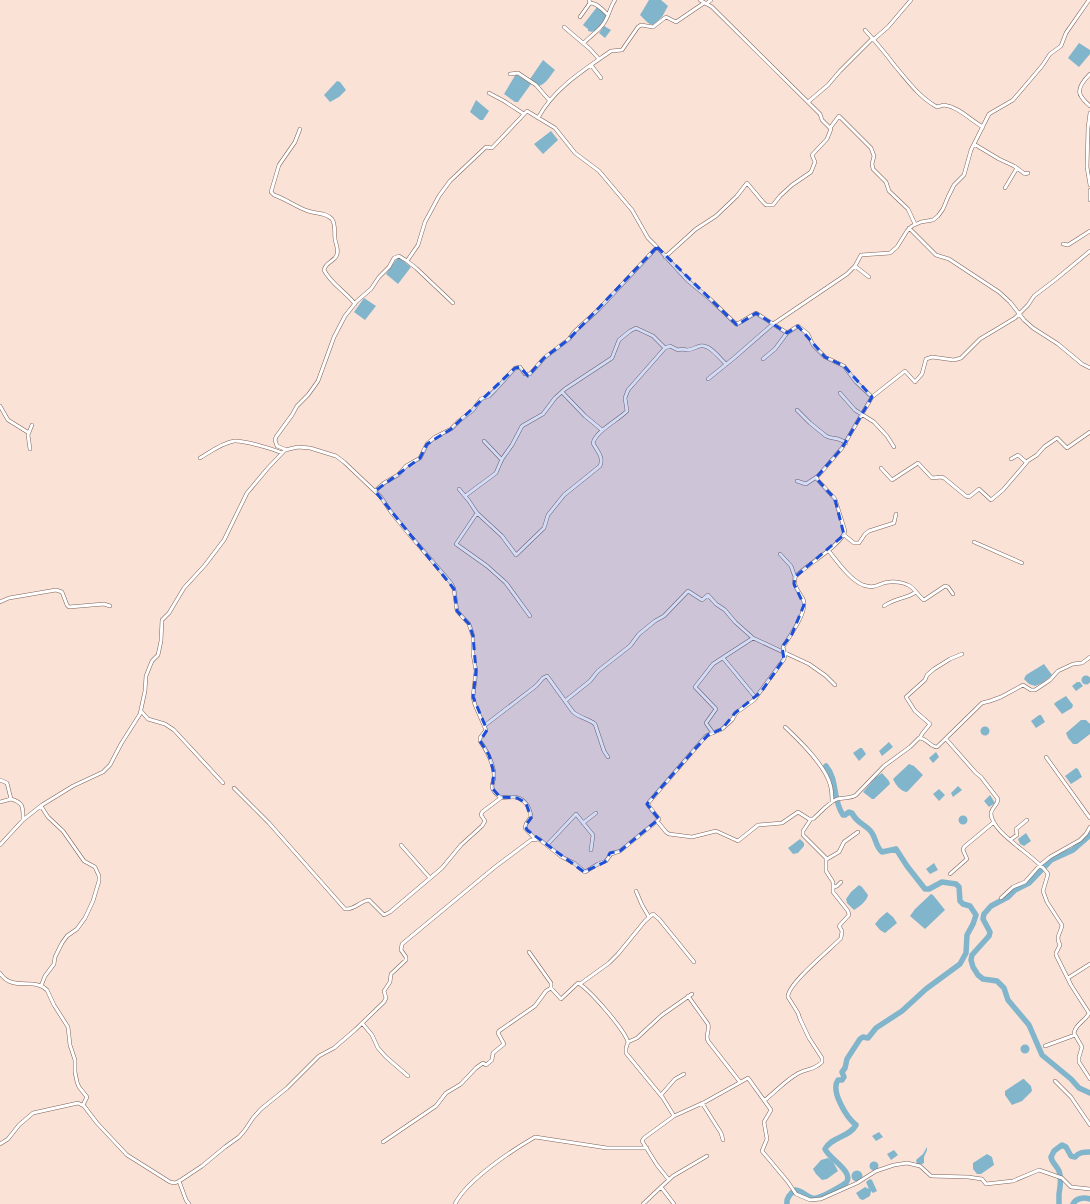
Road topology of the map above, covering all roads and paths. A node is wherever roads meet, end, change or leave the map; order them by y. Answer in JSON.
{"nodes":[{"id":1,"x":615,"y":0,"type":"edge"},
{"id":2,"x":700,"y":0,"type":"edge"},
{"id":3,"x":711,"y":0,"type":"edge"},
{"id":4,"x":911,"y":0,"type":"edge"},
{"id":5,"x":1089,"y":0,"type":"edge"},
{"id":6,"x":589,"y":1,"type":"edge"},
{"id":7,"x":705,"y":3,"type":"junction"},
{"id":8,"x":608,"y":15,"type":"junction"},
{"id":9,"x":580,"y":17,"type":"dead end"},
{"id":10,"x":564,"y":27,"type":"dead end"},
{"id":11,"x":865,"y":30,"type":"dead end"},
{"id":12,"x":873,"y":39,"type":"junction"},
{"id":13,"x":584,"y":44,"type":"junction"},
{"id":14,"x":599,"y":59,"type":"junction"},
{"id":15,"x":591,"y":65,"type":"junction"},
{"id":16,"x":510,"y":74,"type":"dead end"},
{"id":17,"x":1090,"y":74,"type":"edge"},
{"id":18,"x":600,"y":78,"type":"dead end"},
{"id":19,"x":1086,"y":78,"type":"junction"},
{"id":20,"x":1090,"y":82,"type":"edge"},
{"id":21,"x":489,"y":93,"type":"dead end"},
{"id":22,"x":549,"y":100,"type":"junction"},
{"id":23,"x":808,"y":102,"type":"junction"},
{"id":24,"x":1090,"y":106,"type":"edge"},
{"id":25,"x":1090,"y":113,"type":"edge"},
{"id":26,"x":524,"y":114,"type":"junction"},
{"id":27,"x":538,"y":118,"type":"junction"},
{"id":28,"x":983,"y":127,"type":"junction"},
{"id":29,"x":830,"y":128,"type":"junction"},
{"id":30,"x":300,"y":129,"type":"dead end"},
{"id":31,"x":974,"y":144,"type":"junction"},
{"id":32,"x":1017,"y":168,"type":"junction"},
{"id":33,"x":1028,"y":173,"type":"dead end"},
{"id":34,"x":1090,"y":185,"type":"edge"},
{"id":35,"x":1005,"y":188,"type":"dead end"},
{"id":36,"x":1090,"y":190,"type":"edge"},
{"id":37,"x":1090,"y":200,"type":"edge"},
{"id":38,"x":915,"y":224,"type":"junction"},
{"id":39,"x":909,"y":228,"type":"junction"},
{"id":40,"x":1090,"y":231,"type":"edge"},
{"id":41,"x":1063,"y":244,"type":"dead end"},
{"id":42,"x":657,"y":247,"type":"junction"},
{"id":43,"x":1090,"y":250,"type":"edge"},
{"id":44,"x":665,"y":257,"type":"junction"},
{"id":45,"x":407,"y":261,"type":"junction"},
{"id":46,"x":855,"y":266,"type":"junction"},
{"id":47,"x":870,"y":277,"type":"dead end"},
{"id":48,"x":452,"y":303,"type":"dead end"},
{"id":49,"x":355,"y":304,"type":"junction"},
{"id":50,"x":1020,"y":314,"type":"junction"},
{"id":51,"x":772,"y":324,"type":"junction"},
{"id":52,"x":787,"y":333,"type":"junction"},
{"id":53,"x":665,"y":348,"type":"junction"},
{"id":54,"x":763,"y":359,"type":"dead end"},
{"id":55,"x":726,"y":364,"type":"junction"},
{"id":56,"x":1090,"y":368,"type":"edge"},
{"id":57,"x":708,"y":379,"type":"dead end"},
{"id":58,"x":562,"y":392,"type":"junction"},
{"id":59,"x":840,"y":393,"type":"dead end"},
{"id":60,"x":872,"y":397,"type":"junction"},
{"id":61,"x":0,"y":406,"type":"edge"},
{"id":62,"x":797,"y":410,"type":"dead end"},
{"id":63,"x":862,"y":414,"type":"junction"},
{"id":64,"x":32,"y":425,"type":"dead end"},
{"id":65,"x":602,"y":430,"type":"junction"},
{"id":66,"x":1090,"y":432,"type":"edge"},
{"id":67,"x":29,"y":433,"type":"junction"},
{"id":68,"x":484,"y":441,"type":"dead end"},
{"id":69,"x":846,"y":442,"type":"junction"},
{"id":70,"x":894,"y":447,"type":"dead end"},
{"id":71,"x":30,"y":449,"type":"dead end"},
{"id":72,"x":287,"y":450,"type":"junction"},
{"id":73,"x":282,"y":453,"type":"junction"},
{"id":74,"x":200,"y":458,"type":"dead end"},
{"id":75,"x":1011,"y":459,"type":"dead end"},
{"id":76,"x":502,"y":460,"type":"junction"},
{"id":77,"x":1027,"y":462,"type":"junction"},
{"id":78,"x":881,"y":468,"type":"dead end"},
{"id":79,"x":816,"y":478,"type":"junction"},
{"id":80,"x":797,"y":481,"type":"dead end"},
{"id":81,"x":458,"y":489,"type":"dead end"},
{"id":82,"x":375,"y":491,"type":"junction"},
{"id":83,"x":465,"y":496,"type":"junction"},
{"id":84,"x":477,"y":513,"type":"junction"},
{"id":85,"x":896,"y":514,"type":"dead end"},
{"id":86,"x":844,"y":534,"type":"junction"},
{"id":87,"x":974,"y":542,"type":"dead end"},
{"id":88,"x":828,"y":550,"type":"junction"},
{"id":89,"x":780,"y":554,"type":"dead end"},
{"id":90,"x":1022,"y":563,"type":"dead end"},
{"id":91,"x":795,"y":577,"type":"junction"},
{"id":92,"x":916,"y":592,"type":"junction"},
{"id":93,"x":953,"y":594,"type":"dead end"},
{"id":94,"x":0,"y":602,"type":"edge"},
{"id":95,"x":110,"y":606,"type":"dead end"},
{"id":96,"x":884,"y":606,"type":"dead end"},
{"id":97,"x":530,"y":616,"type":"dead end"},
{"id":98,"x":753,"y":638,"type":"junction"},
{"id":99,"x":785,"y":654,"type":"junction"},
{"id":100,"x":962,"y":654,"type":"dead end"},
{"id":101,"x":1090,"y":657,"type":"edge"},
{"id":102,"x":723,"y":658,"type":"junction"},
{"id":103,"x":835,"y":685,"type":"dead end"},
{"id":104,"x":756,"y":698,"type":"junction"},
{"id":105,"x":565,"y":701,"type":"junction"},
{"id":106,"x":141,"y":711,"type":"junction"},
{"id":107,"x":484,"y":726,"type":"junction"},
{"id":108,"x":785,"y":727,"type":"dead end"},
{"id":109,"x":713,"y":733,"type":"junction"},
{"id":110,"x":920,"y":738,"type":"junction"},
{"id":111,"x":946,"y":739,"type":"junction"},
{"id":112,"x":608,"y":757,"type":"dead end"},
{"id":113,"x":1046,"y":757,"type":"dead end"},
{"id":114,"x":0,"y":780,"type":"edge"},
{"id":115,"x":223,"y":783,"type":"dead end"},
{"id":116,"x":234,"y":788,"type":"dead end"},
{"id":117,"x":502,"y":797,"type":"junction"},
{"id":118,"x":11,"y":799,"type":"junction"},
{"id":119,"x":0,"y":802,"type":"edge"},
{"id":120,"x":832,"y":802,"type":"junction"},
{"id":121,"x":42,"y":806,"type":"junction"},
{"id":122,"x":596,"y":813,"type":"dead end"},
{"id":123,"x":1090,"y":818,"type":"edge"},
{"id":124,"x":811,"y":819,"type":"junction"},
{"id":125,"x":23,"y":820,"type":"junction"},
{"id":126,"x":1028,"y":820,"type":"dead end"},
{"id":127,"x":657,"y":821,"type":"junction"},
{"id":128,"x":994,"y":822,"type":"junction"},
{"id":129,"x":583,"y":823,"type":"junction"},
{"id":130,"x":1090,"y":827,"type":"edge"},
{"id":131,"x":858,"y":832,"type":"dead end"},
{"id":132,"x":535,"y":839,"type":"junction"},
{"id":133,"x":1010,"y":840,"type":"junction"},
{"id":134,"x":0,"y":845,"type":"edge"},
{"id":135,"x":401,"y":845,"type":"dead end"},
{"id":136,"x":547,"y":845,"type":"junction"},
{"id":137,"x":591,"y":850,"type":"dead end"},
{"id":138,"x":827,"y":859,"type":"junction"},
{"id":139,"x":1041,"y":866,"type":"junction"},
{"id":140,"x":950,"y":874,"type":"dead end"},
{"id":141,"x":430,"y":878,"type":"junction"},
{"id":142,"x":841,"y":882,"type":"dead end"},
{"id":143,"x":834,"y":887,"type":"junction"},
{"id":144,"x":636,"y":891,"type":"dead end"},
{"id":145,"x":1000,"y":898,"type":"dead end"},
{"id":146,"x":649,"y":917,"type":"junction"},
{"id":147,"x":529,"y":952,"type":"dead end"},
{"id":148,"x":694,"y":962,"type":"dead end"},
{"id":149,"x":1090,"y":964,"type":"edge"},
{"id":150,"x":0,"y":973,"type":"edge"},
{"id":151,"x":1068,"y":978,"type":"junction"},
{"id":152,"x":580,"y":984,"type":"junction"},
{"id":153,"x":41,"y":986,"type":"junction"},
{"id":154,"x":551,"y":988,"type":"junction"},
{"id":155,"x":692,"y":994,"type":"dead end"},
{"id":156,"x":688,"y":996,"type":"junction"},
{"id":157,"x":362,"y":1024,"type":"junction"},
{"id":158,"x":1075,"y":1034,"type":"junction"},
{"id":159,"x":628,"y":1042,"type":"junction"},
{"id":160,"x":1045,"y":1046,"type":"dead end"},
{"id":161,"x":684,"y":1074,"type":"dead end"},
{"id":162,"x":408,"y":1076,"type":"dead end"},
{"id":163,"x":1090,"y":1080,"type":"edge"},
{"id":164,"x":1055,"y":1081,"type":"dead end"},
{"id":165,"x":740,"y":1082,"type":"junction"},
{"id":166,"x":660,"y":1095,"type":"junction"},
{"id":167,"x":765,"y":1100,"type":"junction"},
{"id":168,"x":702,"y":1103,"type":"junction"},
{"id":169,"x":83,"y":1105,"type":"junction"},
{"id":170,"x":674,"y":1116,"type":"junction"},
{"id":171,"x":1090,"y":1125,"type":"edge"},
{"id":172,"x":723,"y":1140,"type":"dead end"},
{"id":173,"x":383,"y":1142,"type":"dead end"},
{"id":174,"x":0,"y":1144,"type":"edge"},
{"id":175,"x":647,"y":1148,"type":"junction"},
{"id":176,"x":707,"y":1156,"type":"dead end"},
{"id":177,"x":669,"y":1180,"type":"junction"},
{"id":178,"x":179,"y":1181,"type":"junction"},
{"id":179,"x":661,"y":1187,"type":"junction"},
{"id":180,"x":1090,"y":1189,"type":"edge"},
{"id":181,"x":189,"y":1204,"type":"edge"},
{"id":182,"x":455,"y":1204,"type":"edge"},
{"id":183,"x":643,"y":1204,"type":"edge"},
{"id":184,"x":674,"y":1204,"type":"edge"}],
"edges":[{"from":1,"to":8,"type":"street"},
{"from":2,"to":7,"type":"street"},
{"from":3,"to":7,"type":"street"},
{"from":4,"to":12,"type":"street"},
{"from":5,"to":28,"type":"street"},
{"from":6,"to":8,"type":"street"},
{"from":6,"to":9,"type":"street"},
{"from":7,"to":14,"type":"street"},
{"from":7,"to":23,"type":"street"},
{"from":8,"to":13,"type":"street"},
{"from":10,"to":13,"type":"street"},
{"from":11,"to":12,"type":"street"},
{"from":12,"to":23,"type":"street"},
{"from":12,"to":28,"type":"street"},
{"from":13,"to":14,"type":"street"},
{"from":14,"to":15,"type":"street"},
{"from":15,"to":18,"type":"street"},
{"from":15,"to":22,"type":"street"},
{"from":16,"to":22,"type":"street"},
{"from":17,"to":19,"type":"street"},
{"from":19,"to":20,"type":"street"},
{"from":19,"to":24,"type":"street"},
{"from":21,"to":26,"type":"street"},
{"from":22,"to":27,"type":"street"},
{"from":23,"to":29,"type":"street"},
{"from":25,"to":34,"type":"street"},
{"from":26,"to":27,"type":"street"},
{"from":26,"to":45,"type":"street"},
{"from":27,"to":42,"type":"street"},
{"from":28,"to":31,"type":"street"},
{"from":29,"to":38,"type":"street"},
{"from":29,"to":44,"type":"street"},
{"from":30,"to":49,"type":"street"},
{"from":31,"to":32,"type":"street"},
{"from":31,"to":38,"type":"street"},
{"from":32,"to":33,"type":"street"},
{"from":32,"to":35,"type":"street"},
{"from":36,"to":37,"type":"street"},
{"from":38,"to":39,"type":"street"},
{"from":39,"to":46,"type":"street"},
{"from":39,"to":50,"type":"street"},
{"from":40,"to":41,"type":"street"},
{"from":42,"to":44,"type":"street"},
{"from":42,"to":82,"type":"street"},
{"from":43,"to":50,"type":"street"},
{"from":44,"to":51,"type":"street"},
{"from":45,"to":48,"type":"street"},
{"from":45,"to":49,"type":"street"},
{"from":46,"to":47,"type":"street"},
{"from":46,"to":51,"type":"street"},
{"from":49,"to":72,"type":"street"},
{"from":50,"to":56,"type":"street"},
{"from":50,"to":60,"type":"street"},
{"from":51,"to":52,"type":"street"},
{"from":51,"to":55,"type":"street"},
{"from":52,"to":54,"type":"street"},
{"from":52,"to":60,"type":"street"},
{"from":53,"to":55,"type":"street"},
{"from":53,"to":58,"type":"street"},
{"from":53,"to":65,"type":"street"},
{"from":55,"to":57,"type":"street"},
{"from":58,"to":65,"type":"street"},
{"from":58,"to":76,"type":"street"},
{"from":59,"to":63,"type":"street"},
{"from":60,"to":63,"type":"street"},
{"from":61,"to":67,"type":"street"},
{"from":62,"to":69,"type":"street"},
{"from":63,"to":69,"type":"street"},
{"from":63,"to":70,"type":"street"},
{"from":64,"to":67,"type":"street"},
{"from":65,"to":84,"type":"street"},
{"from":66,"to":77,"type":"street"},
{"from":67,"to":71,"type":"street"},
{"from":68,"to":76,"type":"street"},
{"from":69,"to":79,"type":"street"},
{"from":72,"to":73,"type":"street"},
{"from":72,"to":82,"type":"street"},
{"from":73,"to":74,"type":"street"},
{"from":73,"to":106,"type":"street"},
{"from":75,"to":77,"type":"street"},
{"from":76,"to":83,"type":"street"},
{"from":77,"to":78,"type":"street"},
{"from":79,"to":80,"type":"street"},
{"from":79,"to":86,"type":"street"},
{"from":81,"to":83,"type":"street"},
{"from":82,"to":107,"type":"street"},
{"from":83,"to":84,"type":"street"},
{"from":84,"to":97,"type":"street"},
{"from":85,"to":86,"type":"street"},
{"from":86,"to":88,"type":"street"},
{"from":87,"to":90,"type":"street"},
{"from":88,"to":91,"type":"street"},
{"from":88,"to":92,"type":"street"},
{"from":89,"to":91,"type":"street"},
{"from":91,"to":99,"type":"street"},
{"from":92,"to":93,"type":"street"},
{"from":92,"to":96,"type":"street"},
{"from":94,"to":95,"type":"street"},
{"from":98,"to":99,"type":"street"},
{"from":98,"to":102,"type":"street"},
{"from":98,"to":105,"type":"street"},
{"from":99,"to":103,"type":"street"},
{"from":99,"to":104,"type":"street"},
{"from":100,"to":110,"type":"street"},
{"from":101,"to":111,"type":"street"},
{"from":102,"to":104,"type":"street"},
{"from":102,"to":109,"type":"street"},
{"from":104,"to":109,"type":"street"},
{"from":105,"to":107,"type":"street"},
{"from":105,"to":112,"type":"street"},
{"from":106,"to":115,"type":"street"},
{"from":106,"to":121,"type":"street"},
{"from":107,"to":117,"type":"street"},
{"from":108,"to":120,"type":"street"},
{"from":109,"to":127,"type":"street"},
{"from":110,"to":111,"type":"street"},
{"from":110,"to":120,"type":"street"},
{"from":111,"to":128,"type":"street"},
{"from":113,"to":123,"type":"street"},
{"from":114,"to":118,"type":"street"},
{"from":116,"to":141,"type":"street"},
{"from":117,"to":132,"type":"street"},
{"from":117,"to":141,"type":"street"},
{"from":118,"to":119,"type":"street"},
{"from":118,"to":125,"type":"street"},
{"from":120,"to":124,"type":"street"},
{"from":121,"to":125,"type":"street"},
{"from":121,"to":153,"type":"street"},
{"from":122,"to":129,"type":"street"},
{"from":124,"to":127,"type":"street"},
{"from":124,"to":138,"type":"street"},
{"from":125,"to":134,"type":"street"},
{"from":126,"to":133,"type":"street"},
{"from":127,"to":136,"type":"street"},
{"from":128,"to":133,"type":"street"},
{"from":128,"to":140,"type":"street"},
{"from":129,"to":136,"type":"street"},
{"from":129,"to":137,"type":"street"},
{"from":130,"to":139,"type":"street"},
{"from":131,"to":138,"type":"street"},
{"from":132,"to":136,"type":"street"},
{"from":132,"to":157,"type":"street"},
{"from":133,"to":139,"type":"street"},
{"from":135,"to":141,"type":"street"},
{"from":138,"to":143,"type":"street"},
{"from":139,"to":145,"type":"street"},
{"from":139,"to":151,"type":"street"},
{"from":142,"to":143,"type":"street"},
{"from":143,"to":167,"type":"street"},
{"from":144,"to":146,"type":"street"},
{"from":146,"to":148,"type":"street"},
{"from":146,"to":152,"type":"street"},
{"from":147,"to":154,"type":"street"},
{"from":149,"to":151,"type":"street"},
{"from":150,"to":153,"type":"street"},
{"from":151,"to":158,"type":"street"},
{"from":152,"to":154,"type":"street"},
{"from":152,"to":159,"type":"street"},
{"from":153,"to":169,"type":"street"},
{"from":154,"to":173,"type":"street"},
{"from":155,"to":156,"type":"street"},
{"from":156,"to":159,"type":"street"},
{"from":156,"to":165,"type":"street"},
{"from":157,"to":162,"type":"street"},
{"from":157,"to":178,"type":"street"},
{"from":158,"to":160,"type":"street"},
{"from":158,"to":163,"type":"street"},
{"from":159,"to":166,"type":"street"},
{"from":161,"to":166,"type":"street"},
{"from":164,"to":171,"type":"street"},
{"from":165,"to":167,"type":"street"},
{"from":165,"to":168,"type":"street"},
{"from":166,"to":170,"type":"street"},
{"from":167,"to":180,"type":"street"},
{"from":168,"to":170,"type":"street"},
{"from":168,"to":172,"type":"street"},
{"from":169,"to":174,"type":"street"},
{"from":169,"to":178,"type":"street"},
{"from":170,"to":175,"type":"street"},
{"from":175,"to":177,"type":"street"},
{"from":175,"to":182,"type":"street"},
{"from":176,"to":177,"type":"street"},
{"from":177,"to":179,"type":"street"},
{"from":178,"to":181,"type":"street"},
{"from":179,"to":183,"type":"street"},
{"from":179,"to":184,"type":"street"}]}
